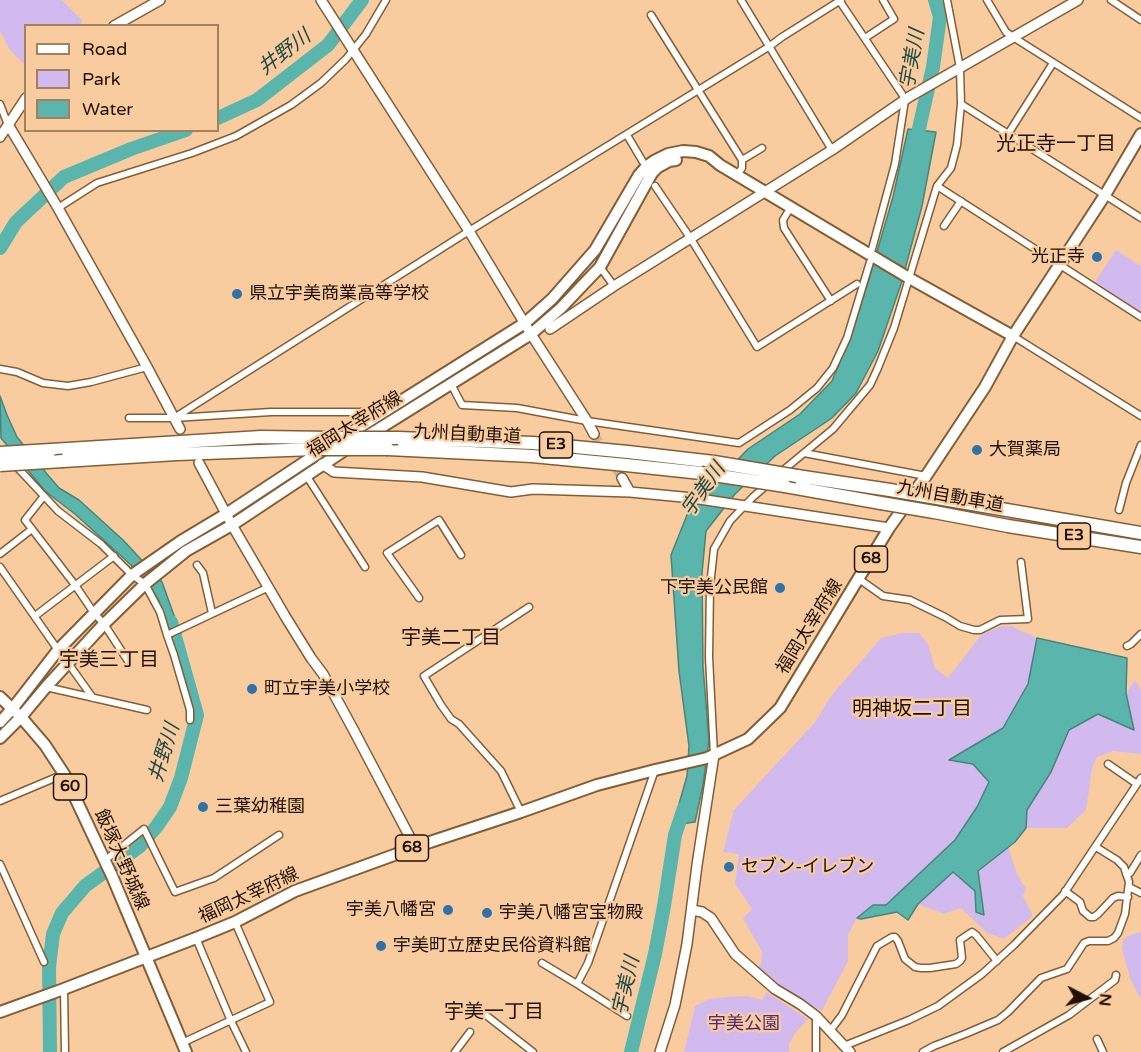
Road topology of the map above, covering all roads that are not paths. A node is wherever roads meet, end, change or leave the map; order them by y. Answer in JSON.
{"nodes":[{"id":1,"x":160,"y":0,"type":"edge"},
{"id":2,"x":321,"y":0,"type":"edge"},
{"id":3,"x":386,"y":0,"type":"edge"},
{"id":4,"x":741,"y":0,"type":"edge"},
{"id":5,"x":840,"y":0,"type":"edge"},
{"id":6,"x":883,"y":0,"type":"edge"},
{"id":7,"x":947,"y":0,"type":"edge"},
{"id":8,"x":987,"y":0,"type":"edge"},
{"id":9,"x":1078,"y":0,"type":"edge"},
{"id":10,"x":1111,"y":0,"type":"edge"},
{"id":11,"x":651,"y":15,"type":"dead end"},
{"id":12,"x":1141,"y":20,"type":"edge"},
{"id":13,"x":118,"y":24,"type":"edge"},
{"id":14,"x":865,"y":38,"type":"junction"},
{"id":15,"x":1013,"y":38,"type":"junction"},
{"id":16,"x":770,"y":46,"type":"junction"},
{"id":17,"x":352,"y":48,"type":"junction"},
{"id":18,"x":1053,"y":63,"type":"junction"},
{"id":19,"x":955,"y":70,"type":"junction"},
{"id":20,"x":698,"y":90,"type":"junction"},
{"id":21,"x":907,"y":99,"type":"junction"},
{"id":22,"x":24,"y":101,"type":"edge"},
{"id":23,"x":0,"y":104,"type":"edge"},
{"id":24,"x":961,"y":104,"type":"junction"},
{"id":25,"x":1141,"y":118,"type":"edge"},
{"id":26,"x":9,"y":126,"type":"junction"},
{"id":27,"x":1008,"y":134,"type":"junction"},
{"id":28,"x":1141,"y":134,"type":"edge"},
{"id":29,"x":627,"y":135,"type":"junction"},
{"id":30,"x":0,"y":137,"type":"edge"},
{"id":31,"x":762,"y":148,"type":"dead end"},
{"id":32,"x":832,"y":150,"type":"junction"},
{"id":33,"x":742,"y":160,"type":"junction"},
{"id":34,"x":643,"y":162,"type":"dead end"},
{"id":35,"x":720,"y":165,"type":"junction"},
{"id":36,"x":737,"y":175,"type":"junction"},
{"id":37,"x":655,"y":186,"type":"dead end"},
{"id":38,"x":937,"y":186,"type":"junction"},
{"id":39,"x":765,"y":192,"type":"junction"},
{"id":40,"x":1105,"y":195,"type":"junction"},
{"id":41,"x":961,"y":201,"type":"junction"},
{"id":42,"x":58,"y":207,"type":"junction"},
{"id":43,"x":791,"y":207,"type":"junction"},
{"id":44,"x":1141,"y":218,"type":"edge"},
{"id":45,"x":944,"y":226,"type":"dead end"},
{"id":46,"x":469,"y":231,"type":"junction"},
{"id":47,"x":691,"y":239,"type":"junction"},
{"id":48,"x":871,"y":255,"type":"junction"},
{"id":49,"x":1060,"y":265,"type":"junction"},
{"id":50,"x":600,"y":267,"type":"junction"},
{"id":51,"x":909,"y":278,"type":"junction"},
{"id":52,"x":857,"y":284,"type":"dead end"},
{"id":53,"x":614,"y":286,"type":"junction"},
{"id":54,"x":831,"y":301,"type":"junction"},
{"id":55,"x":1141,"y":317,"type":"edge"},
{"id":56,"x":525,"y":323,"type":"junction"},
{"id":57,"x":550,"y":329,"type":"dead end"},
{"id":58,"x":531,"y":334,"type":"junction"},
{"id":59,"x":1013,"y":336,"type":"junction"},
{"id":60,"x":147,"y":367,"type":"junction"},
{"id":61,"x":0,"y":369,"type":"edge"},
{"id":62,"x":451,"y":384,"type":"junction"},
{"id":63,"x":1141,"y":416,"type":"edge"},
{"id":64,"x":129,"y":418,"type":"dead end"},
{"id":65,"x":174,"y":418,"type":"junction"},
{"id":66,"x":369,"y":421,"type":"junction"},
{"id":67,"x":587,"y":421,"type":"junction"},
{"id":68,"x":180,"y":429,"type":"dead end"},
{"id":69,"x":594,"y":434,"type":"tunnel mouth"},
{"id":70,"x":1141,"y":445,"type":"edge"},
{"id":71,"x":0,"y":451,"type":"edge"},
{"id":72,"x":804,"y":453,"type":"junction"},
{"id":73,"x":200,"y":463,"type":"dead end"},
{"id":74,"x":322,"y":464,"type":"junction"},
{"id":75,"x":0,"y":465,"type":"edge"},
{"id":76,"x":306,"y":475,"type":"junction"},
{"id":77,"x":926,"y":476,"type":"junction"},
{"id":78,"x":622,"y":478,"type":"tunnel mouth"},
{"id":79,"x":630,"y":492,"type":"junction"},
{"id":80,"x":44,"y":496,"type":"junction"},
{"id":81,"x":743,"y":505,"type":"junction"},
{"id":82,"x":1119,"y":510,"type":"dead end"},
{"id":83,"x":226,"y":514,"type":"junction"},
{"id":84,"x":232,"y":525,"type":"junction"},
{"id":85,"x":889,"y":528,"type":"junction"},
{"id":86,"x":32,"y":529,"type":"junction"},
{"id":87,"x":1141,"y":533,"type":"edge"},
{"id":88,"x":1141,"y":547,"type":"edge"},
{"id":89,"x":0,"y":554,"type":"edge"},
{"id":90,"x":461,"y":555,"type":"dead end"},
{"id":91,"x":114,"y":556,"type":"junction"},
{"id":92,"x":1021,"y":562,"type":"dead end"},
{"id":93,"x":197,"y":565,"type":"dead end"},
{"id":94,"x":0,"y":567,"type":"edge"},
{"id":95,"x":365,"y":567,"type":"dead end"},
{"id":96,"x":132,"y":575,"type":"junction"},
{"id":97,"x":859,"y":579,"type":"junction"},
{"id":98,"x":146,"y":584,"type":"junction"},
{"id":99,"x":75,"y":585,"type":"junction"},
{"id":100,"x":269,"y":587,"type":"junction"},
{"id":101,"x":418,"y":598,"type":"dead end"},
{"id":102,"x":529,"y":607,"type":"dead end"},
{"id":103,"x":94,"y":613,"type":"junction"},
{"id":104,"x":213,"y":613,"type":"junction"},
{"id":105,"x":35,"y":616,"type":"junction"},
{"id":106,"x":104,"y":624,"type":"junction"},
{"id":107,"x":1141,"y":634,"type":"edge"},
{"id":108,"x":168,"y":635,"type":"junction"},
{"id":109,"x":1127,"y":646,"type":"dead end"},
{"id":110,"x":58,"y":650,"type":"junction"},
{"id":111,"x":128,"y":661,"type":"dead end"},
{"id":112,"x":68,"y":663,"type":"junction"},
{"id":113,"x":46,"y":687,"type":"junction"},
{"id":114,"x":0,"y":697,"type":"edge"},
{"id":115,"x":93,"y":698,"type":"junction"},
{"id":116,"x":13,"y":708,"type":"junction"},
{"id":117,"x":147,"y":710,"type":"dead end"},
{"id":118,"x":21,"y":717,"type":"junction"},
{"id":119,"x":190,"y":720,"type":"dead end"},
{"id":120,"x":0,"y":722,"type":"edge"},
{"id":121,"x":0,"y":738,"type":"edge"},
{"id":122,"x":710,"y":757,"type":"junction"},
{"id":123,"x":1108,"y":764,"type":"dead end"},
{"id":124,"x":655,"y":770,"type":"junction"},
{"id":125,"x":64,"y":774,"type":"junction"},
{"id":126,"x":1139,"y":781,"type":"edge"},
{"id":127,"x":0,"y":801,"type":"edge"},
{"id":128,"x":521,"y":812,"type":"junction"},
{"id":129,"x":279,"y":835,"type":"dead end"},
{"id":130,"x":415,"y":847,"type":"junction"},
{"id":131,"x":1096,"y":847,"type":"junction"},
{"id":132,"x":1141,"y":855,"type":"edge"},
{"id":133,"x":105,"y":863,"type":"junction"},
{"id":134,"x":0,"y":864,"type":"edge"},
{"id":135,"x":1126,"y":874,"type":"junction"},
{"id":136,"x":1129,"y":887,"type":"junction"},
{"id":137,"x":1065,"y":891,"type":"junction"},
{"id":138,"x":1141,"y":893,"type":"edge"},
{"id":139,"x":1128,"y":897,"type":"junction"},
{"id":140,"x":692,"y":910,"type":"junction"},
{"id":141,"x":235,"y":922,"type":"junction"},
{"id":142,"x":196,"y":938,"type":"junction"},
{"id":143,"x":146,"y":958,"type":"junction"},
{"id":144,"x":997,"y":961,"type":"junction"},
{"id":145,"x":44,"y":962,"type":"dead end"},
{"id":146,"x":542,"y":963,"type":"dead end"},
{"id":147,"x":1116,"y":975,"type":"dead end"},
{"id":148,"x":577,"y":984,"type":"junction"},
{"id":149,"x":63,"y":990,"type":"junction"},
{"id":150,"x":0,"y":1012,"type":"edge"},
{"id":151,"x":487,"y":1016,"type":"dead end"},
{"id":152,"x":627,"y":1016,"type":"dead end"},
{"id":153,"x":816,"y":1016,"type":"junction"},
{"id":154,"x":231,"y":1021,"type":"junction"},
{"id":155,"x":830,"y":1031,"type":"junction"},
{"id":156,"x":470,"y":1032,"type":"dead end"},
{"id":157,"x":1097,"y":1039,"type":"dead end"},
{"id":158,"x":184,"y":1047,"type":"edge"},
{"id":159,"x":847,"y":1049,"type":"edge"},
{"id":160,"x":65,"y":1052,"type":"edge"},
{"id":161,"x":246,"y":1052,"type":"edge"},
{"id":162,"x":455,"y":1052,"type":"edge"},
{"id":163,"x":533,"y":1052,"type":"edge"},
{"id":164,"x":660,"y":1052,"type":"edge"},
{"id":165,"x":816,"y":1052,"type":"edge"},
{"id":166,"x":923,"y":1052,"type":"edge"},
{"id":167,"x":1003,"y":1052,"type":"edge"},
{"id":168,"x":1103,"y":1052,"type":"edge"}],
"edges":[{"from":1,"to":13,"type":"street"},
{"from":2,"to":17,"type":"street"},
{"from":3,"to":17,"type":"street"},
{"from":4,"to":16,"type":"street"},
{"from":5,"to":14,"type":"street"},
{"from":5,"to":16,"type":"street"},
{"from":6,"to":14,"type":"street"},
{"from":7,"to":19,"type":"street"},
{"from":8,"to":15,"type":"street"},
{"from":9,"to":15,"type":"street"},
{"from":10,"to":12,"type":"street"},
{"from":11,"to":20,"type":"street"},
{"from":14,"to":21,"type":"street"},
{"from":15,"to":18,"type":"street"},
{"from":15,"to":19,"type":"street"},
{"from":16,"to":20,"type":"street"},
{"from":16,"to":32,"type":"street"},
{"from":17,"to":42,"type":"street"},
{"from":17,"to":46,"type":"street"},
{"from":18,"to":25,"type":"street"},
{"from":18,"to":27,"type":"street"},
{"from":19,"to":21,"type":"street"},
{"from":19,"to":24,"type":"street"},
{"from":20,"to":29,"type":"street"},
{"from":20,"to":33,"type":"street"},
{"from":21,"to":32,"type":"street"},
{"from":21,"to":48,"type":"street"},
{"from":22,"to":26,"type":"street"},
{"from":23,"to":26,"type":"street"},
{"from":24,"to":27,"type":"street"},
{"from":24,"to":38,"type":"street"},
{"from":26,"to":30,"type":"street"},
{"from":26,"to":42,"type":"street"},
{"from":27,"to":40,"type":"street"},
{"from":28,"to":40,"type":"main road","name":"福岡太宰府線","number":"68"},
{"from":29,"to":34,"type":"street"},
{"from":29,"to":46,"type":"street"},
{"from":31,"to":33,"type":"street"},
{"from":32,"to":39,"type":"street"},
{"from":33,"to":36,"type":"street"},
{"from":35,"to":36,"type":"main road","name":"福岡太宰府線"},
{"from":35,"to":50,"type":"main road","name":"福岡太宰府線"},
{"from":35,"to":56,"type":"main road","name":"福岡太宰府線"},
{"from":36,"to":39,"type":"main road","name":"福岡太宰府線"},
{"from":37,"to":47,"type":"street"},
{"from":38,"to":41,"type":"street"},
{"from":38,"to":51,"type":"street"},
{"from":39,"to":43,"type":"main road","name":"福岡太宰府線"},
{"from":39,"to":47,"type":"street"},
{"from":40,"to":44,"type":"street"},
{"from":40,"to":49,"type":"main road","name":"福岡太宰府線","number":"68"},
{"from":41,"to":45,"type":"street"},
{"from":41,"to":49,"type":"street"},
{"from":42,"to":60,"type":"street"},
{"from":43,"to":48,"type":"main road","name":"福岡太宰府線"},
{"from":43,"to":54,"type":"street"},
{"from":46,"to":56,"type":"street"},
{"from":46,"to":65,"type":"street"},
{"from":47,"to":53,"type":"street"},
{"from":47,"to":54,"type":"street"},
{"from":48,"to":51,"type":"main road","name":"福岡太宰府線"},
{"from":48,"to":67,"type":"street"},
{"from":49,"to":55,"type":"street"},
{"from":49,"to":59,"type":"main road","name":"福岡太宰府線","number":"68"},
{"from":50,"to":53,"type":"street"},
{"from":50,"to":58,"type":"main road","name":"福岡太宰府線"},
{"from":51,"to":59,"type":"main road","name":"福岡太宰府線"},
{"from":51,"to":72,"type":"street"},
{"from":52,"to":54,"type":"street"},
{"from":53,"to":57,"type":"street"},
{"from":56,"to":58,"type":"street"},
{"from":56,"to":66,"type":"main road","name":"福岡太宰府線"},
{"from":58,"to":62,"type":"main road","name":"福岡太宰府線"},
{"from":58,"to":67,"type":"street"},
{"from":59,"to":63,"type":"street"},
{"from":59,"to":77,"type":"main road","name":"福岡太宰府線","number":"68"},
{"from":60,"to":61,"type":"street"},
{"from":60,"to":65,"type":"street"},
{"from":62,"to":67,"type":"street"},
{"from":62,"to":74,"type":"main road","name":"福岡太宰府線"},
{"from":64,"to":65,"type":"street"},
{"from":65,"to":66,"type":"street"},
{"from":65,"to":68,"type":"street"},
{"from":66,"to":83,"type":"main road","name":"福岡太宰府線"},
{"from":67,"to":69,"type":"street"},
{"from":70,"to":82,"type":"street"},
{"from":71,"to":80,"type":"street"},
{"from":71,"to":87,"type":"highway","name":"九州自動車道","number":"E3","bridge":true},
{"from":72,"to":77,"type":"street"},
{"from":72,"to":81,"type":"street"},
{"from":73,"to":83,"type":"street"},
{"from":74,"to":76,"type":"main road","name":"福岡太宰府線"},
{"from":74,"to":79,"type":"street"},
{"from":75,"to":88,"type":"highway","name":"九州自動車道","number":"E3","bridge":true},
{"from":76,"to":84,"type":"main road","name":"福岡太宰府線"},
{"from":76,"to":95,"type":"street"},
{"from":77,"to":85,"type":"main road","name":"福岡太宰府線","number":"68"},
{"from":78,"to":79,"type":"street"},
{"from":79,"to":81,"type":"street"},
{"from":80,"to":86,"type":"street"},
{"from":80,"to":91,"type":"street"},
{"from":81,"to":85,"type":"street"},
{"from":81,"to":122,"type":"street"},
{"from":83,"to":84,"type":"street"},
{"from":83,"to":96,"type":"main road","name":"福岡太宰府線"},
{"from":84,"to":98,"type":"main road","name":"福岡太宰府線"},
{"from":84,"to":100,"type":"street"},
{"from":85,"to":97,"type":"main road","name":"福岡太宰府線","number":"68"},
{"from":86,"to":89,"type":"street"},
{"from":86,"to":99,"type":"street"},
{"from":90,"to":101,"type":"street"},
{"from":91,"to":96,"type":"street"},
{"from":91,"to":99,"type":"street"},
{"from":92,"to":97,"type":"street"},
{"from":93,"to":104,"type":"street"},
{"from":94,"to":105,"type":"street"},
{"from":96,"to":98,"type":"street"},
{"from":96,"to":103,"type":"main road","name":"福岡太宰府線"},
{"from":97,"to":122,"type":"main road","name":"福岡太宰府線","number":"68"},
{"from":98,"to":106,"type":"main road","name":"福岡太宰府線"},
{"from":98,"to":108,"type":"street"},
{"from":99,"to":103,"type":"street"},
{"from":99,"to":105,"type":"street"},
{"from":100,"to":104,"type":"street"},
{"from":100,"to":130,"type":"street"},
{"from":102,"to":128,"type":"street"},
{"from":103,"to":106,"type":"street"},
{"from":103,"to":110,"type":"main road","name":"福岡太宰府線"},
{"from":104,"to":108,"type":"street"},
{"from":105,"to":110,"type":"street"},
{"from":106,"to":111,"type":"street"},
{"from":106,"to":112,"type":"main road","name":"福岡太宰府線"},
{"from":107,"to":109,"type":"street"},
{"from":108,"to":119,"type":"street"},
{"from":110,"to":116,"type":"main road","name":"福岡太宰府線"},
{"from":112,"to":113,"type":"main road","name":"福岡太宰府線"},
{"from":112,"to":115,"type":"street"},
{"from":113,"to":115,"type":"street"},
{"from":113,"to":118,"type":"main road","name":"福岡太宰府線"},
{"from":114,"to":116,"type":"main road","name":"飯塚大野城線","number":"60"},
{"from":115,"to":117,"type":"street"},
{"from":116,"to":118,"type":"main road","name":"飯塚大野城線","number":"60"},
{"from":116,"to":120,"type":"main road","name":"福岡太宰府線"},
{"from":118,"to":121,"type":"main road","name":"福岡太宰府線"},
{"from":118,"to":125,"type":"main road","name":"飯塚大野城線","number":"60"},
{"from":122,"to":124,"type":"main road","name":"福岡太宰府線","number":"68"},
{"from":122,"to":140,"type":"street"},
{"from":123,"to":126,"type":"street"},
{"from":124,"to":128,"type":"main road","name":"福岡太宰府線","number":"68"},
{"from":124,"to":148,"type":"street"},
{"from":125,"to":127,"type":"street"},
{"from":125,"to":133,"type":"main road","name":"飯塚大野城線","number":"60"},
{"from":126,"to":131,"type":"street"},
{"from":128,"to":130,"type":"main road","name":"福岡太宰府線","number":"68"},
{"from":129,"to":133,"type":"street"},
{"from":130,"to":141,"type":"main road","name":"福岡太宰府線","number":"68"},
{"from":131,"to":135,"type":"street"},
{"from":131,"to":137,"type":"street"},
{"from":132,"to":135,"type":"street"},
{"from":133,"to":143,"type":"main road","name":"飯塚大野城線","number":"60"},
{"from":134,"to":145,"type":"street"},
{"from":135,"to":136,"type":"street"},
{"from":136,"to":138,"type":"street"},
{"from":136,"to":139,"type":"street"},
{"from":137,"to":139,"type":"street"},
{"from":137,"to":144,"type":"street"},
{"from":139,"to":166,"type":"street"},
{"from":140,"to":153,"type":"street"},
{"from":140,"to":164,"type":"street"},
{"from":141,"to":142,"type":"main road","name":"福岡太宰府線","number":"68"},
{"from":141,"to":154,"type":"street"},
{"from":142,"to":143,"type":"main road","name":"福岡太宰府線","number":"68"},
{"from":142,"to":154,"type":"street"},
{"from":143,"to":149,"type":"main road","name":"福岡太宰府線","number":"68"},
{"from":143,"to":158,"type":"main road","name":"飯塚大野城線","number":"60"},
{"from":144,"to":155,"type":"street"},
{"from":144,"to":159,"type":"street"},
{"from":146,"to":148,"type":"street"},
{"from":147,"to":167,"type":"street"},
{"from":148,"to":152,"type":"street"},
{"from":149,"to":150,"type":"main road","name":"福岡太宰府線","number":"68"},
{"from":149,"to":160,"type":"street"},
{"from":151,"to":163,"type":"street"},
{"from":153,"to":155,"type":"street"},
{"from":153,"to":165,"type":"street"},
{"from":154,"to":158,"type":"street"},
{"from":154,"to":161,"type":"street"},
{"from":155,"to":159,"type":"street"},
{"from":156,"to":162,"type":"street"},
{"from":157,"to":168,"type":"street"}]}
